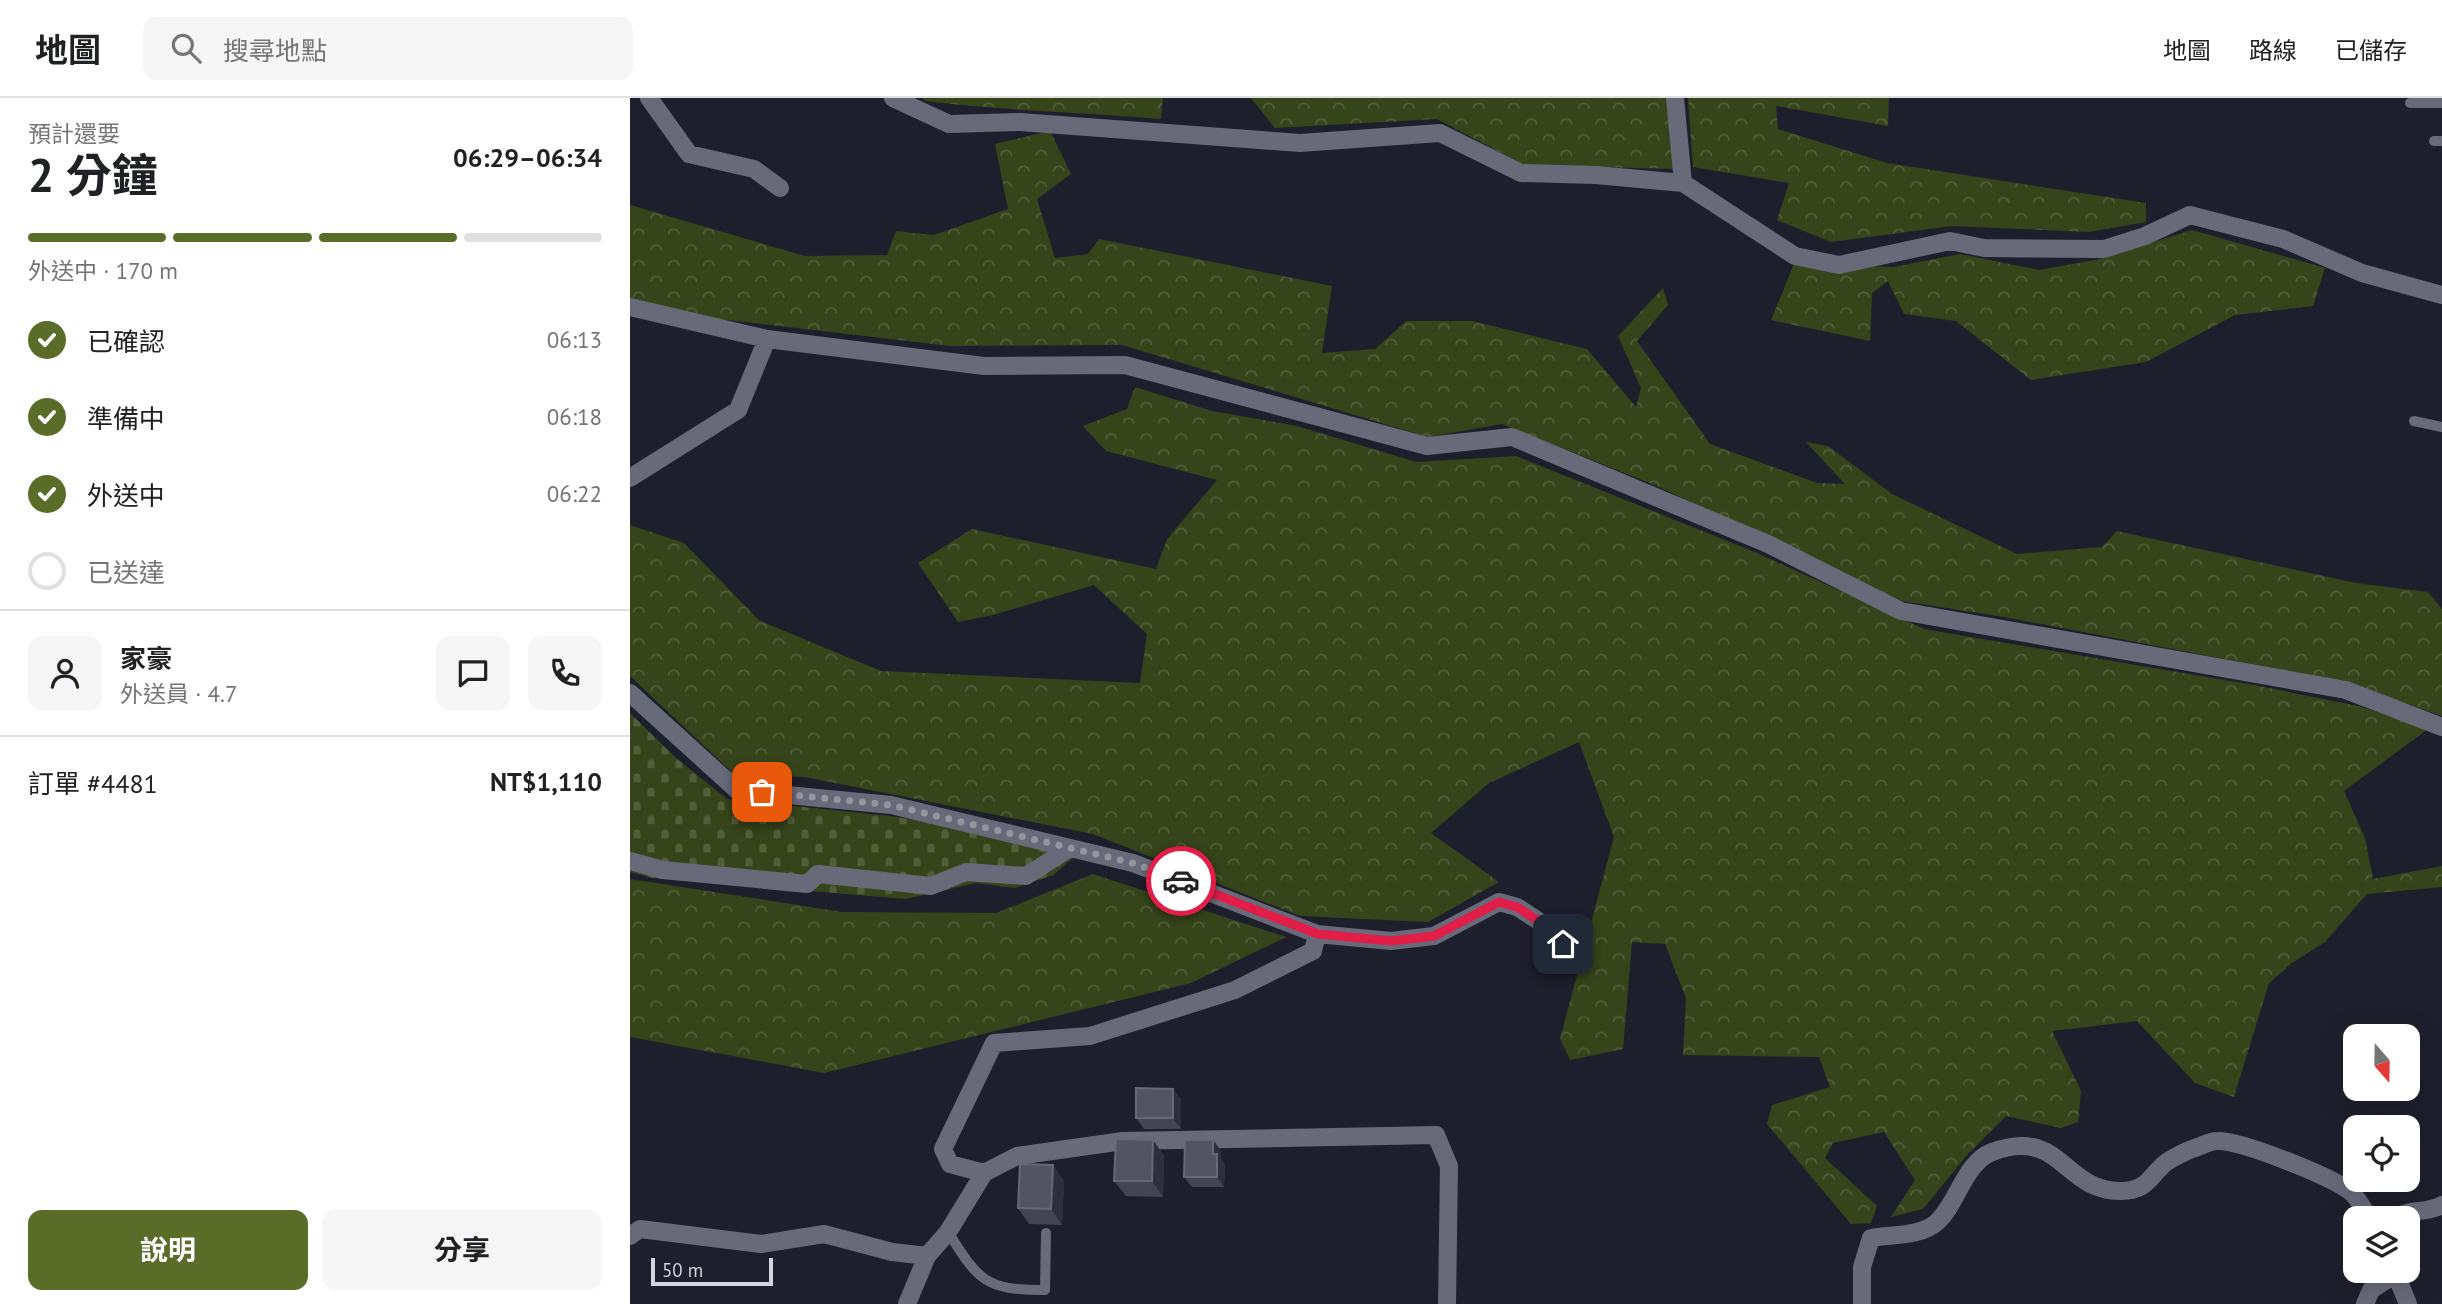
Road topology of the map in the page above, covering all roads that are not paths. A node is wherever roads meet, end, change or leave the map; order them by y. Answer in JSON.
{"nodes":[{"id":1,"x":649,"y":98,"type":"edge"},
{"id":2,"x":893,"y":98,"type":"edge"},
{"id":3,"x":1675,"y":98,"type":"edge"},
{"id":4,"x":2410,"y":103,"type":"dead end"},
{"id":5,"x":2442,"y":103,"type":"edge"},
{"id":6,"x":1683,"y":183,"type":"junction"},
{"id":7,"x":780,"y":188,"type":"dead end"},
{"id":8,"x":2442,"y":295,"type":"edge"},
{"id":9,"x":630,"y":307,"type":"edge"},
{"id":10,"x":767,"y":339,"type":"junction"},
{"id":11,"x":2414,"y":421,"type":"dead end"},
{"id":12,"x":2442,"y":427,"type":"edge"},
{"id":13,"x":630,"y":478,"type":"edge"},
{"id":14,"x":630,"y":692,"type":"edge"},
{"id":15,"x":2442,"y":727,"type":"edge"},
{"id":16,"x":1070,"y":848,"type":"junction"},
{"id":17,"x":630,"y":862,"type":"edge"},
{"id":18,"x":1318,"y":934,"type":"junction"},
{"id":19,"x":1563,"y":944,"type":"dead end"},
{"id":20,"x":984,"y":1173,"type":"junction"},
{"id":21,"x":2442,"y":1205,"type":"edge"},
{"id":22,"x":2361,"y":1206,"type":"edge"},
{"id":23,"x":2420,"y":1211,"type":"edge"},
{"id":24,"x":948,"y":1232,"type":"junction"},
{"id":25,"x":1046,"y":1233,"type":"dead end"},
{"id":26,"x":630,"y":1237,"type":"edge"},
{"id":27,"x":926,"y":1256,"type":"junction"},
{"id":28,"x":2381,"y":1283,"type":"edge"},
{"id":29,"x":2400,"y":1283,"type":"edge"},
{"id":30,"x":906,"y":1304,"type":"edge"},
{"id":31,"x":1447,"y":1304,"type":"edge"},
{"id":32,"x":1862,"y":1304,"type":"edge"},
{"id":33,"x":2365,"y":1304,"type":"edge"},
{"id":34,"x":2409,"y":1304,"type":"edge"}],
"edges":[{"from":1,"to":7,"type":"street"},
{"from":2,"to":6,"type":"street"},
{"from":3,"to":6,"type":"street"},
{"from":4,"to":5,"type":"lane"},
{"from":6,"to":8,"type":"street"},
{"from":9,"to":10,"type":"street"},
{"from":10,"to":13,"type":"street"},
{"from":10,"to":15,"type":"street"},
{"from":11,"to":12,"type":"lane"},
{"from":14,"to":16,"type":"street"},
{"from":16,"to":17,"type":"street"},
{"from":16,"to":18,"type":"street"},
{"from":18,"to":19,"type":"street"},
{"from":18,"to":20,"type":"street"},
{"from":20,"to":24,"type":"street"},
{"from":20,"to":31,"type":"street"},
{"from":21,"to":23,"type":"street"},
{"from":22,"to":32,"type":"street"},
{"from":24,"to":25,"type":"lane"},
{"from":24,"to":27,"type":"street"},
{"from":26,"to":27,"type":"street"},
{"from":27,"to":30,"type":"street"},
{"from":28,"to":33,"type":"street"},
{"from":29,"to":34,"type":"street"}]}
